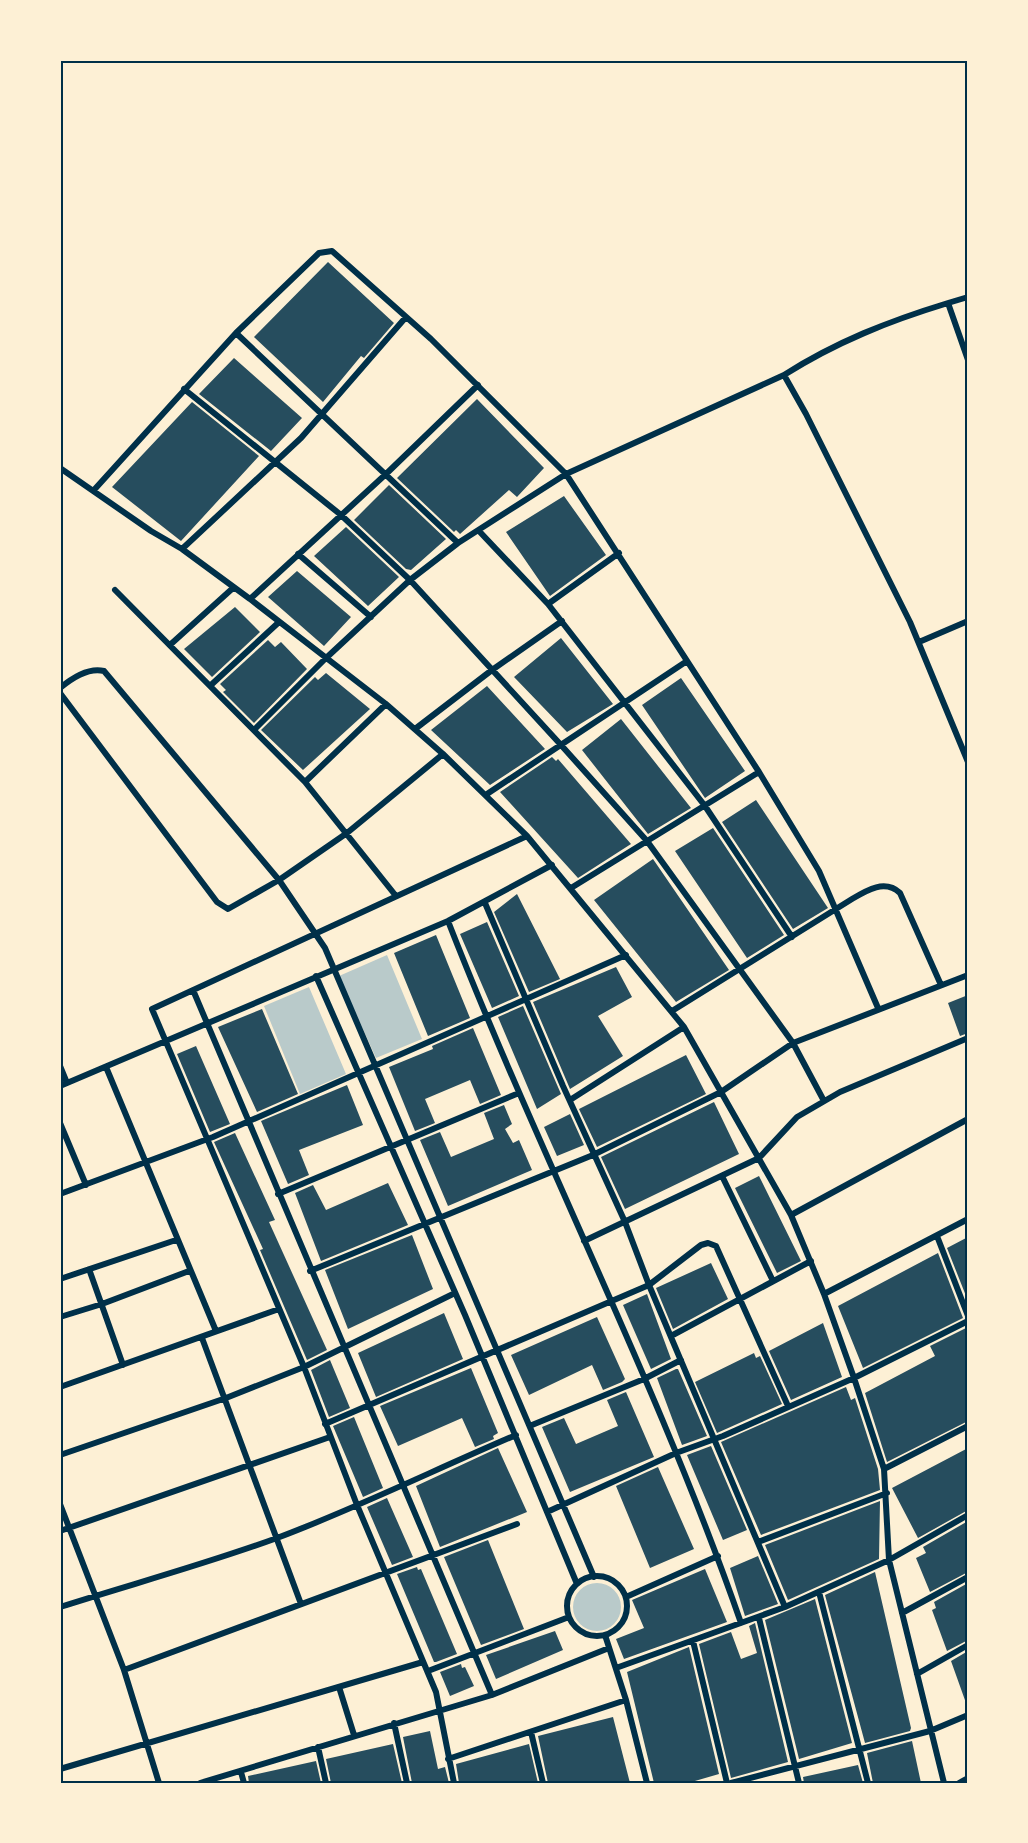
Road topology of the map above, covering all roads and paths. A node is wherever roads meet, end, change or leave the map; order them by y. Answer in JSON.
{"nodes":[{"id":1,"x":968,"y":297,"type":"edge"},
{"id":2,"x":948,"y":303,"type":"junction"},
{"id":3,"x":406,"y":317,"type":"junction"},
{"id":4,"x":236,"y":333,"type":"junction"},
{"id":5,"x":968,"y":360,"type":"edge"},
{"id":6,"x":784,"y":375,"type":"junction"},
{"id":7,"x":478,"y":385,"type":"junction"},
{"id":8,"x":184,"y":389,"type":"junction"},
{"id":9,"x":323,"y":414,"type":"junction"},
{"id":10,"x":274,"y":464,"type":"junction"},
{"id":11,"x":60,"y":468,"type":"edge"},
{"id":12,"x":386,"y":474,"type":"junction"},
{"id":13,"x":566,"y":474,"type":"junction"},
{"id":14,"x":93,"y":490,"type":"junction"},
{"id":15,"x":341,"y":515,"type":"junction"},
{"id":16,"x":479,"y":531,"type":"junction"},
{"id":17,"x":458,"y":543,"type":"junction"},
{"id":18,"x":182,"y":549,"type":"junction"},
{"id":19,"x":619,"y":553,"type":"junction"},
{"id":20,"x":298,"y":554,"type":"junction"},
{"id":21,"x":410,"y":580,"type":"junction"},
{"id":22,"x":233,"y":588,"type":"junction"},
{"id":23,"x":115,"y":590,"type":"dead end"},
{"id":24,"x":249,"y":599,"type":"junction"},
{"id":25,"x":548,"y":604,"type":"junction"},
{"id":26,"x":371,"y":617,"type":"junction"},
{"id":27,"x":562,"y":621,"type":"junction"},
{"id":28,"x":968,"y":621,"type":"edge"},
{"id":29,"x":278,"y":623,"type":"junction"},
{"id":30,"x":919,"y":642,"type":"junction"},
{"id":31,"x":171,"y":644,"type":"junction"},
{"id":32,"x":325,"y":659,"type":"junction"},
{"id":33,"x":687,"y":661,"type":"junction"},
{"id":34,"x":492,"y":670,"type":"junction"},
{"id":35,"x":211,"y":685,"type":"junction"},
{"id":36,"x":60,"y":688,"type":"edge"},
{"id":37,"x":60,"y":693,"type":"edge"},
{"id":38,"x":625,"y":703,"type":"junction"},
{"id":39,"x":386,"y":704,"type":"junction"},
{"id":40,"x":255,"y":729,"type":"junction"},
{"id":41,"x":415,"y":729,"type":"junction"},
{"id":42,"x":561,"y":745,"type":"junction"},
{"id":43,"x":443,"y":754,"type":"junction"},
{"id":44,"x":968,"y":762,"type":"edge"},
{"id":45,"x":759,"y":772,"type":"junction"},
{"id":46,"x":305,"y":782,"type":"junction"},
{"id":47,"x":487,"y":794,"type":"junction"},
{"id":48,"x":705,"y":806,"type":"junction"},
{"id":49,"x":347,"y":833,"type":"junction"},
{"id":50,"x":527,"y":836,"type":"junction"},
{"id":51,"x":647,"y":841,"type":"junction"},
{"id":52,"x":552,"y":865,"type":"junction"},
{"id":53,"x":279,"y":880,"type":"junction"},
{"id":54,"x":571,"y":888,"type":"junction"},
{"id":55,"x":396,"y":896,"type":"junction"},
{"id":56,"x":485,"y":903,"type":"junction"},
{"id":57,"x":837,"y":908,"type":"junction"},
{"id":58,"x":448,"y":921,"type":"junction"},
{"id":59,"x":316,"y":933,"type":"junction"},
{"id":60,"x":792,"y":937,"type":"junction"},
{"id":61,"x":626,"y":955,"type":"junction"},
{"id":62,"x":334,"y":969,"type":"junction"},
{"id":63,"x":741,"y":969,"type":"junction"},
{"id":64,"x":968,"y":975,"type":"edge"},
{"id":65,"x":316,"y":976,"type":"junction"},
{"id":66,"x":941,"y":985,"type":"junction"},
{"id":67,"x":193,"y":990,"type":"junction"},
{"id":68,"x":526,"y":999,"type":"junction"},
{"id":69,"x":878,"y":1008,"type":"junction"},
{"id":70,"x":672,"y":1011,"type":"junction"},
{"id":71,"x":486,"y":1017,"type":"junction"},
{"id":72,"x":207,"y":1025,"type":"junction"},
{"id":73,"x":684,"y":1027,"type":"junction"},
{"id":74,"x":968,"y":1038,"type":"edge"},
{"id":75,"x":164,"y":1042,"type":"junction"},
{"id":76,"x":793,"y":1043,"type":"junction"},
{"id":77,"x":377,"y":1065,"type":"junction"},
{"id":78,"x":60,"y":1066,"type":"edge"},
{"id":79,"x":106,"y":1067,"type":"junction"},
{"id":80,"x":357,"y":1073,"type":"junction"},
{"id":81,"x":67,"y":1083,"type":"junction"},
{"id":82,"x":60,"y":1086,"type":"edge"},
{"id":83,"x":721,"y":1092,"type":"junction"},
{"id":84,"x":519,"y":1093,"type":"junction"},
{"id":85,"x":570,"y":1100,"type":"junction"},
{"id":86,"x":824,"y":1101,"type":"junction"},
{"id":87,"x":968,"y":1119,"type":"edge"},
{"id":88,"x":247,"y":1121,"type":"junction"},
{"id":89,"x":60,"y":1123,"type":"edge"},
{"id":90,"x":206,"y":1139,"type":"junction"},
{"id":91,"x":408,"y":1139,"type":"junction"},
{"id":92,"x":391,"y":1146,"type":"junction"},
{"id":93,"x":593,"y":1155,"type":"junction"},
{"id":94,"x":759,"y":1158,"type":"junction"},
{"id":95,"x":147,"y":1163,"type":"junction"},
{"id":96,"x":553,"y":1171,"type":"junction"},
{"id":97,"x":722,"y":1176,"type":"junction"},
{"id":98,"x":86,"y":1185,"type":"junction"},
{"id":99,"x":60,"y":1194,"type":"edge"},
{"id":100,"x":278,"y":1194,"type":"junction"},
{"id":101,"x":791,"y":1215,"type":"junction"},
{"id":102,"x":442,"y":1217,"type":"junction"},
{"id":103,"x":968,"y":1219,"type":"edge"},
{"id":104,"x":625,"y":1222,"type":"junction"},
{"id":105,"x":424,"y":1223,"type":"junction"},
{"id":106,"x":937,"y":1236,"type":"junction"},
{"id":107,"x":176,"y":1240,"type":"junction"},
{"id":108,"x":584,"y":1241,"type":"junction"},
{"id":109,"x":811,"y":1262,"type":"junction"},
{"id":110,"x":89,"y":1269,"type":"junction"},
{"id":111,"x":189,"y":1271,"type":"junction"},
{"id":112,"x":310,"y":1271,"type":"junction"},
{"id":113,"x":60,"y":1279,"type":"edge"},
{"id":114,"x":774,"y":1281,"type":"junction"},
{"id":115,"x":650,"y":1285,"type":"junction"},
{"id":116,"x":454,"y":1293,"type":"junction"},
{"id":117,"x":824,"y":1294,"type":"junction"},
{"id":118,"x":739,"y":1299,"type":"junction"},
{"id":119,"x":610,"y":1303,"type":"junction"},
{"id":120,"x":102,"y":1304,"type":"junction"},
{"id":121,"x":279,"y":1309,"type":"junction"},
{"id":122,"x":968,"y":1316,"type":"edge"},
{"id":123,"x":60,"y":1317,"type":"edge"},
{"id":124,"x":968,"y":1321,"type":"edge"},
{"id":125,"x":216,"y":1331,"type":"junction"},
{"id":126,"x":671,"y":1336,"type":"junction"},
{"id":127,"x":202,"y":1338,"type":"junction"},
{"id":128,"x":344,"y":1347,"type":"junction"},
{"id":129,"x":499,"y":1349,"type":"junction"},
{"id":130,"x":482,"y":1356,"type":"junction"},
{"id":131,"x":681,"y":1360,"type":"junction"},
{"id":132,"x":123,"y":1365,"type":"junction"},
{"id":133,"x":304,"y":1367,"type":"junction"},
{"id":134,"x":854,"y":1378,"type":"junction"},
{"id":135,"x":644,"y":1379,"type":"junction"},
{"id":136,"x":60,"y":1387,"type":"edge"},
{"id":137,"x":225,"y":1398,"type":"junction"},
{"id":138,"x":369,"y":1404,"type":"junction"},
{"id":139,"x":788,"y":1406,"type":"junction"},
{"id":140,"x":325,"y":1424,"type":"junction"},
{"id":141,"x":532,"y":1425,"type":"junction"},
{"id":142,"x":968,"y":1426,"type":"edge"},
{"id":143,"x":516,"y":1435,"type":"junction"},
{"id":144,"x":330,"y":1437,"type":"junction"},
{"id":145,"x":714,"y":1439,"type":"junction"},
{"id":146,"x":676,"y":1453,"type":"junction"},
{"id":147,"x":60,"y":1455,"type":"edge"},
{"id":148,"x":249,"y":1464,"type":"junction"},
{"id":149,"x":884,"y":1469,"type":"junction"},
{"id":150,"x":404,"y":1482,"type":"junction"},
{"id":151,"x":886,"y":1493,"type":"junction"},
{"id":152,"x":60,"y":1503,"type":"edge"},
{"id":153,"x":566,"y":1504,"type":"junction"},
{"id":154,"x":357,"y":1506,"type":"junction"},
{"id":155,"x":547,"y":1512,"type":"junction"},
{"id":156,"x":968,"y":1515,"type":"edge"},
{"id":157,"x":517,"y":1524,"type":"dead end"},
{"id":158,"x":69,"y":1528,"type":"junction"},
{"id":159,"x":60,"y":1531,"type":"edge"},
{"id":160,"x":276,"y":1538,"type":"junction"},
{"id":161,"x":758,"y":1542,"type":"junction"},
{"id":162,"x":434,"y":1554,"type":"junction"},
{"id":163,"x":718,"y":1556,"type":"junction"},
{"id":164,"x":889,"y":1560,"type":"junction"},
{"id":165,"x":387,"y":1572,"type":"junction"},
{"id":166,"x":594,"y":1577,"type":"junction"},
{"id":167,"x":968,"y":1577,"type":"edge"},
{"id":168,"x":577,"y":1584,"type":"junction"},
{"id":169,"x":819,"y":1592,"type":"junction"},
{"id":170,"x":96,"y":1595,"type":"junction"},
{"id":171,"x":626,"y":1596,"type":"junction"},
{"id":172,"x":301,"y":1604,"type":"junction"},
{"id":173,"x":60,"y":1607,"type":"edge"},
{"id":174,"x":786,"y":1607,"type":"junction"},
{"id":175,"x":902,"y":1613,"type":"junction"},
{"id":176,"x":569,"y":1617,"type":"junction"},
{"id":177,"x":759,"y":1618,"type":"junction"},
{"id":178,"x":741,"y":1623,"type":"junction"},
{"id":179,"x":605,"y":1635,"type":"junction"},
{"id":180,"x":693,"y":1641,"type":"junction"},
{"id":181,"x":968,"y":1645,"type":"edge"},
{"id":182,"x":609,"y":1647,"type":"junction"},
{"id":183,"x":475,"y":1653,"type":"junction"},
{"id":184,"x":423,"y":1662,"type":"junction"},
{"id":185,"x":616,"y":1668,"type":"junction"},
{"id":186,"x":124,"y":1670,"type":"junction"},
{"id":187,"x":428,"y":1671,"type":"junction"},
{"id":188,"x":917,"y":1674,"type":"junction"},
{"id":189,"x":339,"y":1687,"type":"junction"},
{"id":190,"x":492,"y":1695,"type":"junction"},
{"id":191,"x":626,"y":1700,"type":"junction"},
{"id":192,"x":441,"y":1711,"type":"junction"},
{"id":193,"x":968,"y":1714,"type":"edge"},
{"id":194,"x":394,"y":1723,"type":"junction"},
{"id":195,"x":930,"y":1731,"type":"junction"},
{"id":196,"x":531,"y":1732,"type":"junction"},
{"id":197,"x":354,"y":1735,"type":"junction"},
{"id":198,"x":148,"y":1743,"type":"junction"},
{"id":199,"x":318,"y":1747,"type":"junction"},
{"id":200,"x":860,"y":1749,"type":"junction"},
{"id":201,"x":448,"y":1759,"type":"junction"},
{"id":202,"x":795,"y":1766,"type":"junction"},
{"id":203,"x":60,"y":1769,"type":"edge"},
{"id":204,"x":241,"y":1772,"type":"junction"},
{"id":205,"x":968,"y":1778,"type":"edge"},
{"id":206,"x":159,"y":1783,"type":"edge"},
{"id":207,"x":200,"y":1783,"type":"edge"},
{"id":208,"x":244,"y":1783,"type":"edge"},
{"id":209,"x":326,"y":1783,"type":"edge"},
{"id":210,"x":407,"y":1783,"type":"edge"},
{"id":211,"x":454,"y":1783,"type":"edge"},
{"id":212,"x":543,"y":1783,"type":"edge"},
{"id":213,"x":647,"y":1783,"type":"edge"},
{"id":214,"x":729,"y":1783,"type":"edge"},
{"id":215,"x":799,"y":1783,"type":"edge"},
{"id":216,"x":868,"y":1783,"type":"edge"},
{"id":217,"x":944,"y":1783,"type":"edge"},
{"id":218,"x":959,"y":1783,"type":"edge"}],
"edges":[{"from":1,"to":2,"type":"street"},
{"from":2,"to":5,"type":"street"},
{"from":2,"to":6,"type":"street"},
{"from":3,"to":4,"type":"street"},
{"from":3,"to":7,"type":"street"},
{"from":3,"to":9,"type":"street"},
{"from":4,"to":8,"type":"street"},
{"from":4,"to":9,"type":"street"},
{"from":6,"to":13,"type":"street"},
{"from":6,"to":30,"type":"street"},
{"from":7,"to":12,"type":"street"},
{"from":7,"to":13,"type":"street"},
{"from":8,"to":10,"type":"street"},
{"from":8,"to":14,"type":"street"},
{"from":9,"to":10,"type":"street"},
{"from":9,"to":12,"type":"street"},
{"from":10,"to":15,"type":"street"},
{"from":10,"to":18,"type":"street"},
{"from":11,"to":14,"type":"street"},
{"from":12,"to":15,"type":"street"},
{"from":12,"to":17,"type":"street"},
{"from":13,"to":16,"type":"street"},
{"from":13,"to":19,"type":"street"},
{"from":14,"to":18,"type":"street"},
{"from":15,"to":20,"type":"street"},
{"from":15,"to":21,"type":"street"},
{"from":16,"to":17,"type":"street"},
{"from":16,"to":25,"type":"street"},
{"from":17,"to":21,"type":"street"},
{"from":18,"to":22,"type":"street"},
{"from":19,"to":25,"type":"street"},
{"from":19,"to":33,"type":"street"},
{"from":20,"to":24,"type":"street"},
{"from":20,"to":26,"type":"street"},
{"from":21,"to":26,"type":"street"},
{"from":21,"to":34,"type":"street"},
{"from":22,"to":24,"type":"street"},
{"from":22,"to":31,"type":"street"},
{"from":23,"to":31,"type":"street"},
{"from":24,"to":29,"type":"street"},
{"from":25,"to":27,"type":"street"},
{"from":26,"to":32,"type":"street"},
{"from":27,"to":34,"type":"street"},
{"from":27,"to":38,"type":"street"},
{"from":28,"to":30,"type":"street"},
{"from":29,"to":32,"type":"street"},
{"from":29,"to":35,"type":"street"},
{"from":30,"to":44,"type":"street"},
{"from":31,"to":35,"type":"street"},
{"from":32,"to":39,"type":"street"},
{"from":32,"to":40,"type":"street"},
{"from":33,"to":38,"type":"street"},
{"from":33,"to":45,"type":"street"},
{"from":34,"to":41,"type":"street"},
{"from":34,"to":42,"type":"street"},
{"from":35,"to":40,"type":"street"},
{"from":36,"to":53,"type":"street"},
{"from":37,"to":53,"type":"street"},
{"from":38,"to":42,"type":"street"},
{"from":38,"to":48,"type":"street"},
{"from":39,"to":41,"type":"street"},
{"from":39,"to":46,"type":"street"},
{"from":40,"to":46,"type":"street"},
{"from":41,"to":43,"type":"street"},
{"from":42,"to":47,"type":"street"},
{"from":42,"to":51,"type":"street"},
{"from":43,"to":47,"type":"street"},
{"from":43,"to":49,"type":"street"},
{"from":45,"to":48,"type":"street"},
{"from":45,"to":57,"type":"street"},
{"from":46,"to":49,"type":"street"},
{"from":47,"to":50,"type":"street"},
{"from":48,"to":51,"type":"street"},
{"from":48,"to":60,"type":"street"},
{"from":49,"to":53,"type":"street"},
{"from":49,"to":55,"type":"street"},
{"from":50,"to":52,"type":"street"},
{"from":50,"to":55,"type":"street"},
{"from":51,"to":54,"type":"street"},
{"from":51,"to":63,"type":"street"},
{"from":52,"to":54,"type":"street"},
{"from":52,"to":56,"type":"street"},
{"from":53,"to":59,"type":"street"},
{"from":54,"to":61,"type":"street"},
{"from":55,"to":59,"type":"street"},
{"from":56,"to":58,"type":"street"},
{"from":56,"to":68,"type":"street"},
{"from":57,"to":60,"type":"street"},
{"from":57,"to":66,"type":"street"},
{"from":57,"to":69,"type":"street"},
{"from":58,"to":62,"type":"street"},
{"from":58,"to":71,"type":"street"},
{"from":59,"to":62,"type":"street"},
{"from":59,"to":67,"type":"street"},
{"from":60,"to":63,"type":"street"},
{"from":61,"to":68,"type":"street"},
{"from":61,"to":70,"type":"street"},
{"from":62,"to":65,"type":"street"},
{"from":62,"to":77,"type":"street"},
{"from":63,"to":70,"type":"street"},
{"from":63,"to":76,"type":"street"},
{"from":64,"to":66,"type":"street"},
{"from":65,"to":72,"type":"street"},
{"from":65,"to":80,"type":"street"},
{"from":66,"to":69,"type":"street"},
{"from":67,"to":72,"type":"street"},
{"from":67,"to":75,"type":"street"},
{"from":68,"to":71,"type":"street"},
{"from":68,"to":85,"type":"street"},
{"from":69,"to":76,"type":"street"},
{"from":70,"to":73,"type":"street"},
{"from":71,"to":77,"type":"street"},
{"from":71,"to":84,"type":"street"},
{"from":72,"to":75,"type":"street"},
{"from":72,"to":88,"type":"street"},
{"from":73,"to":83,"type":"street"},
{"from":73,"to":85,"type":"street"},
{"from":74,"to":86,"type":"street"},
{"from":75,"to":79,"type":"street"},
{"from":75,"to":90,"type":"street"},
{"from":76,"to":83,"type":"street"},
{"from":76,"to":86,"type":"street"},
{"from":77,"to":80,"type":"street"},
{"from":77,"to":91,"type":"street"},
{"from":78,"to":81,"type":"street"},
{"from":79,"to":81,"type":"street"},
{"from":79,"to":95,"type":"street"},
{"from":80,"to":88,"type":"street"},
{"from":80,"to":92,"type":"street"},
{"from":81,"to":82,"type":"street"},
{"from":83,"to":93,"type":"street"},
{"from":83,"to":94,"type":"street"},
{"from":84,"to":91,"type":"street"},
{"from":84,"to":96,"type":"street"},
{"from":85,"to":93,"type":"street"},
{"from":86,"to":94,"type":"street"},
{"from":87,"to":101,"type":"street"},
{"from":88,"to":90,"type":"street"},
{"from":88,"to":100,"type":"street"},
{"from":89,"to":98,"type":"street"},
{"from":90,"to":95,"type":"street"},
{"from":90,"to":121,"type":"street"},
{"from":91,"to":92,"type":"street"},
{"from":91,"to":102,"type":"street"},
{"from":92,"to":100,"type":"street"},
{"from":92,"to":105,"type":"street"},
{"from":93,"to":96,"type":"street"},
{"from":93,"to":104,"type":"street"},
{"from":94,"to":97,"type":"street"},
{"from":94,"to":101,"type":"street"},
{"from":95,"to":98,"type":"street"},
{"from":95,"to":107,"type":"street"},
{"from":96,"to":102,"type":"street"},
{"from":96,"to":108,"type":"street"},
{"from":97,"to":104,"type":"street"},
{"from":97,"to":114,"type":"street"},
{"from":98,"to":99,"type":"street"},
{"from":100,"to":112,"type":"street"},
{"from":101,"to":109,"type":"street"},
{"from":102,"to":105,"type":"street"},
{"from":102,"to":129,"type":"street"},
{"from":103,"to":106,"type":"street"},
{"from":104,"to":108,"type":"street"},
{"from":104,"to":115,"type":"street"},
{"from":105,"to":112,"type":"street"},
{"from":105,"to":116,"type":"street"},
{"from":106,"to":117,"type":"street"},
{"from":106,"to":122,"type":"street"},
{"from":107,"to":110,"type":"street"},
{"from":107,"to":111,"type":"street"},
{"from":108,"to":119,"type":"street"},
{"from":109,"to":114,"type":"street"},
{"from":109,"to":117,"type":"street"},
{"from":110,"to":113,"type":"street"},
{"from":110,"to":120,"type":"street"},
{"from":111,"to":120,"type":"street"},
{"from":111,"to":125,"type":"street"},
{"from":112,"to":128,"type":"street"},
{"from":114,"to":118,"type":"street"},
{"from":115,"to":118,"type":"street"},
{"from":115,"to":119,"type":"street"},
{"from":115,"to":126,"type":"street"},
{"from":116,"to":128,"type":"street"},
{"from":116,"to":130,"type":"street"},
{"from":117,"to":134,"type":"street"},
{"from":118,"to":126,"type":"street"},
{"from":118,"to":139,"type":"street"},
{"from":119,"to":129,"type":"street"},
{"from":119,"to":135,"type":"street"},
{"from":120,"to":123,"type":"street"},
{"from":120,"to":132,"type":"street"},
{"from":121,"to":125,"type":"street"},
{"from":121,"to":133,"type":"street"},
{"from":124,"to":134,"type":"street"},
{"from":125,"to":127,"type":"street"},
{"from":126,"to":131,"type":"street"},
{"from":127,"to":132,"type":"street"},
{"from":127,"to":137,"type":"street"},
{"from":128,"to":133,"type":"street"},
{"from":128,"to":138,"type":"street"},
{"from":129,"to":130,"type":"street"},
{"from":129,"to":141,"type":"street"},
{"from":130,"to":138,"type":"street"},
{"from":130,"to":143,"type":"street"},
{"from":131,"to":135,"type":"street"},
{"from":131,"to":145,"type":"street"},
{"from":132,"to":136,"type":"street"},
{"from":133,"to":137,"type":"street"},
{"from":133,"to":140,"type":"street"},
{"from":134,"to":139,"type":"street"},
{"from":134,"to":149,"type":"street"},
{"from":135,"to":141,"type":"street"},
{"from":135,"to":146,"type":"street"},
{"from":137,"to":147,"type":"street"},
{"from":137,"to":148,"type":"street"},
{"from":138,"to":140,"type":"street"},
{"from":138,"to":150,"type":"street"},
{"from":139,"to":145,"type":"street"},
{"from":140,"to":144,"type":"street"},
{"from":141,"to":153,"type":"street"},
{"from":142,"to":149,"type":"street"},
{"from":143,"to":150,"type":"street"},
{"from":143,"to":155,"type":"street"},
{"from":144,"to":148,"type":"street"},
{"from":144,"to":154,"type":"street"},
{"from":145,"to":146,"type":"street"},
{"from":145,"to":161,"type":"street"},
{"from":146,"to":153,"type":"street"},
{"from":146,"to":163,"type":"street"},
{"from":148,"to":158,"type":"street"},
{"from":148,"to":160,"type":"street"},
{"from":149,"to":151,"type":"street"},
{"from":150,"to":154,"type":"street"},
{"from":150,"to":162,"type":"street"},
{"from":151,"to":161,"type":"street"},
{"from":151,"to":164,"type":"street"},
{"from":152,"to":158,"type":"street"},
{"from":153,"to":155,"type":"street"},
{"from":153,"to":166,"type":"street"},
{"from":154,"to":160,"type":"street"},
{"from":154,"to":165,"type":"street"},
{"from":155,"to":168,"type":"street"},
{"from":156,"to":164,"type":"street"},
{"from":157,"to":162,"type":"street"},
{"from":158,"to":159,"type":"street"},
{"from":158,"to":170,"type":"street"},
{"from":160,"to":170,"type":"street"},
{"from":160,"to":172,"type":"street"},
{"from":161,"to":174,"type":"street"},
{"from":162,"to":165,"type":"street"},
{"from":162,"to":183,"type":"street"},
{"from":163,"to":171,"type":"street"},
{"from":163,"to":178,"type":"street"},
{"from":164,"to":169,"type":"street"},
{"from":164,"to":175,"type":"street"},
{"from":165,"to":172,"type":"street"},
{"from":165,"to":184,"type":"street"},
{"from":166,"to":168,"type":"street"},
{"from":166,"to":171,"type":"street"},
{"from":167,"to":175,"type":"street"},
{"from":168,"to":176,"type":"street"},
{"from":169,"to":174,"type":"street"},
{"from":169,"to":200,"type":"street"},
{"from":170,"to":173,"type":"street"},
{"from":170,"to":186,"type":"street"},
{"from":171,"to":179,"type":"street"},
{"from":172,"to":186,"type":"street"},
{"from":174,"to":177,"type":"street"},
{"from":175,"to":188,"type":"street"},
{"from":176,"to":179,"type":"street"},
{"from":176,"to":183,"type":"street"},
{"from":177,"to":178,"type":"street"},
{"from":177,"to":202,"type":"street"},
{"from":178,"to":180,"type":"street"},
{"from":179,"to":182,"type":"street"},
{"from":180,"to":185,"type":"street"},
{"from":180,"to":214,"type":"street"},
{"from":181,"to":188,"type":"street"},
{"from":182,"to":185,"type":"street"},
{"from":182,"to":190,"type":"street"},
{"from":183,"to":187,"type":"street"},
{"from":183,"to":190,"type":"street"},
{"from":184,"to":187,"type":"street"},
{"from":184,"to":189,"type":"street"},
{"from":185,"to":191,"type":"street"},
{"from":186,"to":198,"type":"street"},
{"from":187,"to":192,"type":"street"},
{"from":188,"to":195,"type":"street"},
{"from":189,"to":197,"type":"street"},
{"from":189,"to":198,"type":"street"},
{"from":190,"to":192,"type":"street"},
{"from":191,"to":196,"type":"street"},
{"from":191,"to":213,"type":"street"},
{"from":192,"to":194,"type":"street"},
{"from":192,"to":201,"type":"street"},
{"from":193,"to":195,"type":"street"},
{"from":194,"to":197,"type":"street"},
{"from":194,"to":210,"type":"street"},
{"from":195,"to":200,"type":"street"},
{"from":195,"to":217,"type":"street"},
{"from":196,"to":201,"type":"street"},
{"from":196,"to":212,"type":"street"},
{"from":197,"to":199,"type":"street"},
{"from":198,"to":203,"type":"street"},
{"from":198,"to":206,"type":"street"},
{"from":199,"to":204,"type":"street"},
{"from":199,"to":209,"type":"street"},
{"from":200,"to":202,"type":"street"},
{"from":200,"to":216,"type":"street"},
{"from":201,"to":211,"type":"street"},
{"from":202,"to":214,"type":"street"},
{"from":202,"to":215,"type":"street"},
{"from":204,"to":207,"type":"street"},
{"from":204,"to":208,"type":"street"},
{"from":205,"to":218,"type":"street"}]}
